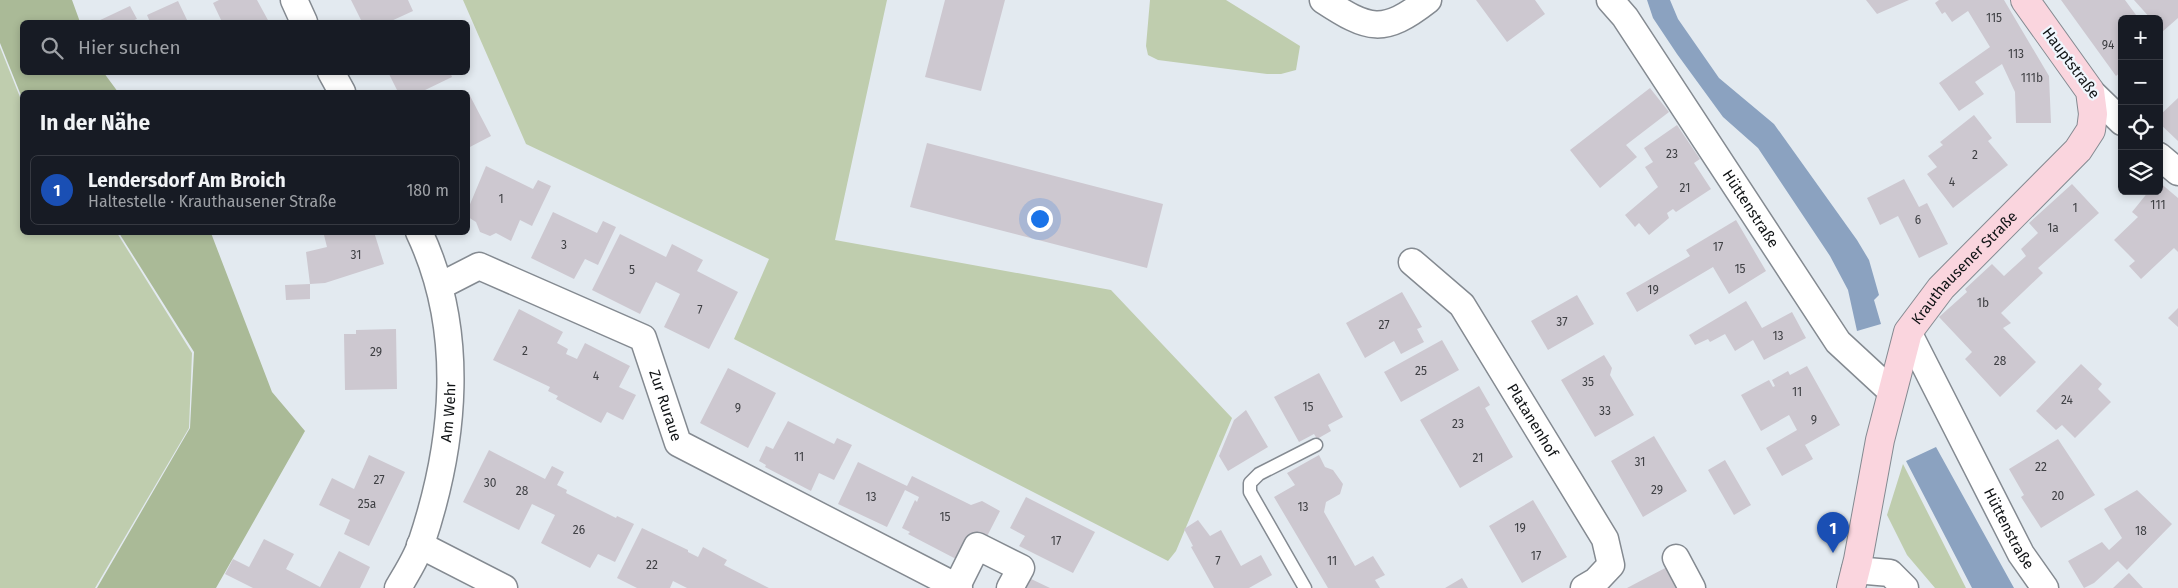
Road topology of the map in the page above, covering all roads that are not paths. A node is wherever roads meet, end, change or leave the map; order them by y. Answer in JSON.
{"nodes":[{"id":1,"x":294,"y":0,"type":"edge"},
{"id":2,"x":1324,"y":0,"type":"edge"},
{"id":3,"x":1428,"y":0,"type":"edge"},
{"id":4,"x":2025,"y":0,"type":"edge"},
{"id":5,"x":1619,"y":6,"type":"edge"},
{"id":6,"x":303,"y":20,"type":"edge"},
{"id":7,"x":333,"y":75,"type":"edge"},
{"id":8,"x":341,"y":90,"type":"edge"},
{"id":9,"x":2090,"y":91,"type":"junction"},
{"id":10,"x":2118,"y":118,"type":"edge"},
{"id":11,"x":2163,"y":159,"type":"edge"},
{"id":12,"x":2178,"y":172,"type":"edge"},
{"id":13,"x":420,"y":235,"type":"edge"},
{"id":14,"x":1412,"y":262,"type":"dead end"},
{"id":15,"x":440,"y":286,"type":"junction"},
{"id":16,"x":1908,"y":332,"type":"junction"},
{"id":17,"x":1892,"y":391,"type":"junction"},
{"id":18,"x":1316,"y":445,"type":"dead end"},
{"id":19,"x":420,"y":545,"type":"junction"},
{"id":20,"x":1676,"y":558,"type":"dead end"},
{"id":21,"x":1857,"y":582,"type":"edge"},
{"id":22,"x":398,"y":588,"type":"edge"},
{"id":23,"x":504,"y":588,"type":"edge"},
{"id":24,"x":957,"y":588,"type":"edge"},
{"id":25,"x":1010,"y":588,"type":"edge"},
{"id":26,"x":1305,"y":588,"type":"edge"},
{"id":27,"x":1584,"y":588,"type":"edge"},
{"id":28,"x":1692,"y":588,"type":"edge"},
{"id":29,"x":1905,"y":588,"type":"edge"},
{"id":30,"x":2045,"y":588,"type":"edge"}],
"edges":[{"from":1,"to":6,"type":"street"},
{"from":2,"to":3,"type":"street"},
{"from":4,"to":9,"type":"street","name":"Hauptstraße"},
{"from":5,"to":17,"type":"street","name":"Hüttenstraße"},
{"from":7,"to":8,"type":"street"},
{"from":9,"to":10,"type":"street","name":"Hauptstraße"},
{"from":9,"to":16,"type":"street","name":"Krauthausener Straße"},
{"from":11,"to":12,"type":"street"},
{"from":13,"to":15,"type":"street","name":"Am Wehr"},
{"from":14,"to":27,"type":"street","name":"Platanenhof"},
{"from":15,"to":19,"type":"street","name":"Am Wehr"},
{"from":15,"to":24,"type":"street","name":"Zur Ruraue"},
{"from":16,"to":17,"type":"street","name":"Krauthausener Straße"},
{"from":16,"to":30,"type":"street","name":"Hüttenstraße"},
{"from":17,"to":21,"type":"street","name":"Krauthausener Straße"},
{"from":18,"to":26,"type":"lane"},
{"from":19,"to":22,"type":"street","name":"Am Wehr"},
{"from":19,"to":23,"type":"street"},
{"from":20,"to":28,"type":"street"},
{"from":21,"to":29,"type":"street"},
{"from":24,"to":25,"type":"street","name":"Zur Ruraue"}]}
